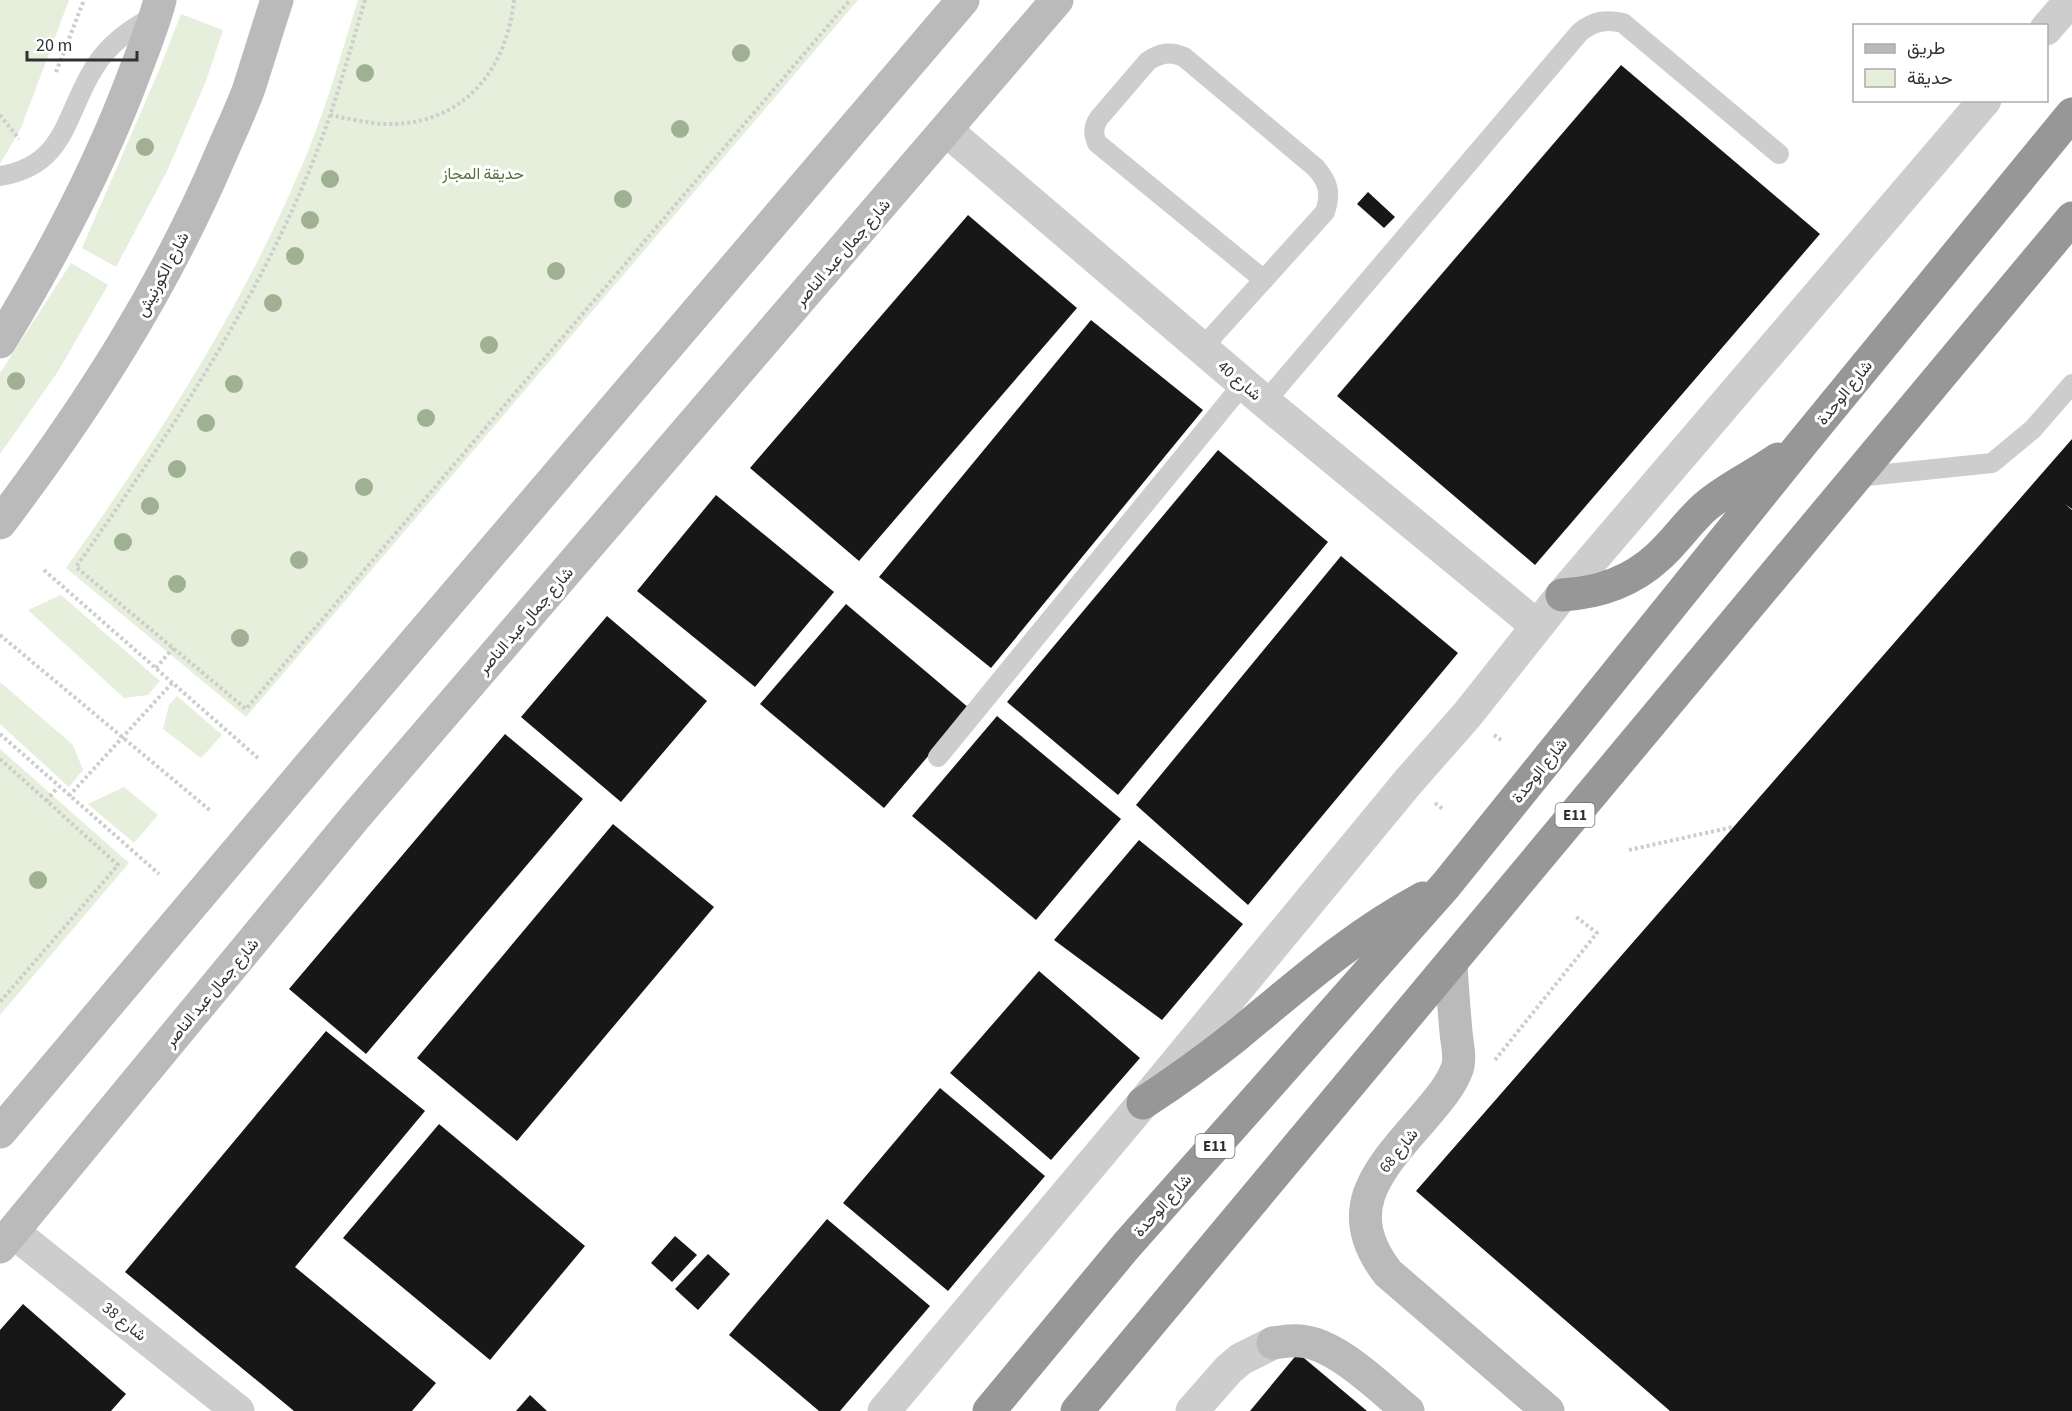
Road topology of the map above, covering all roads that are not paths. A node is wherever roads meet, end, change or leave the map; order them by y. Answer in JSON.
{"nodes":[{"id":1,"x":277,"y":0,"type":"edge"},
{"id":2,"x":963,"y":0,"type":"edge"},
{"id":3,"x":1057,"y":0,"type":"edge"},
{"id":4,"x":2071,"y":0,"type":"edge"},
{"id":5,"x":158,"y":7,"type":"edge"},
{"id":6,"x":2048,"y":27,"type":"edge"},
{"id":7,"x":1983,"y":102,"type":"edge"},
{"id":8,"x":2072,"y":114,"type":"edge"},
{"id":9,"x":946,"y":130,"type":"junction"},
{"id":10,"x":1779,"y":154,"type":"dead end"},
{"id":11,"x":0,"y":176,"type":"edge"},
{"id":12,"x":2072,"y":218,"type":"edge"},
{"id":13,"x":1264,"y":280,"type":"junction"},
{"id":14,"x":0,"y":342,"type":"edge"},
{"id":15,"x":1202,"y":348,"type":"junction"},
{"id":16,"x":2072,"y":384,"type":"edge"},
{"id":17,"x":1254,"y":393,"type":"junction"},
{"id":18,"x":1804,"y":441,"type":"junction"},
{"id":19,"x":1857,"y":477,"type":"junction"},
{"id":20,"x":0,"y":523,"type":"edge"},
{"id":21,"x":1562,"y":595,"type":"junction"},
{"id":22,"x":1537,"y":626,"type":"junction"},
{"id":23,"x":938,"y":757,"type":"dead end"},
{"id":24,"x":1446,"y":885,"type":"junction"},
{"id":25,"x":1450,"y":963,"type":"junction"},
{"id":26,"x":1143,"y":1103,"type":"junction"},
{"id":27,"x":0,"y":1132,"type":"edge"},
{"id":28,"x":6,"y":1239,"type":"edge"},
{"id":29,"x":238,"y":1411,"type":"edge"},
{"id":30,"x":884,"y":1411,"type":"edge"},
{"id":31,"x":989,"y":1411,"type":"edge"},
{"id":32,"x":1077,"y":1411,"type":"edge"},
{"id":33,"x":1192,"y":1411,"type":"edge"},
{"id":34,"x":1408,"y":1411,"type":"edge"},
{"id":35,"x":1548,"y":1411,"type":"edge"}],
"edges":[{"from":1,"to":20,"type":"street","name":"شارع الكورنيش"},
{"from":2,"to":27,"type":"street"},
{"from":3,"to":9,"type":"street","name":"شارع جمال عبد الناصر"},
{"from":4,"to":6,"type":"street"},
{"from":5,"to":11,"type":"lane"},
{"from":5,"to":14,"type":"street"},
{"from":7,"to":21,"type":"street"},
{"from":8,"to":18,"type":"highway","name":"شارع الوحدة","number":"E11"},
{"from":9,"to":15,"type":"street","name":"شارع 40"},
{"from":9,"to":28,"type":"street","name":"شارع جمال عبد الناصر"},
{"from":10,"to":17,"type":"lane"},
{"from":12,"to":19,"type":"highway","number":"E11"},
{"from":13,"to":13,"type":"lane"},
{"from":13,"to":15,"type":"lane"},
{"from":15,"to":17,"type":"street","name":"شارع 40"},
{"from":16,"to":19,"type":"lane"},
{"from":17,"to":22,"type":"street","name":"شارع 40"},
{"from":17,"to":23,"type":"lane"},
{"from":18,"to":21,"type":"highway"},
{"from":18,"to":24,"type":"highway","name":"شارع الوحدة","number":"E11"},
{"from":19,"to":25,"type":"highway","number":"E11"},
{"from":21,"to":22,"type":"street"},
{"from":22,"to":26,"type":"street"},
{"from":24,"to":26,"type":"highway"},
{"from":24,"to":31,"type":"highway","name":"شارع الوحدة","number":"E11"},
{"from":25,"to":32,"type":"highway","number":"E11"},
{"from":25,"to":35,"type":"street","name":"شارع 68"},
{"from":26,"to":30,"type":"street"},
{"from":28,"to":29,"type":"street","name":"شارع 38"},
{"from":33,"to":34,"type":"street"}]}
